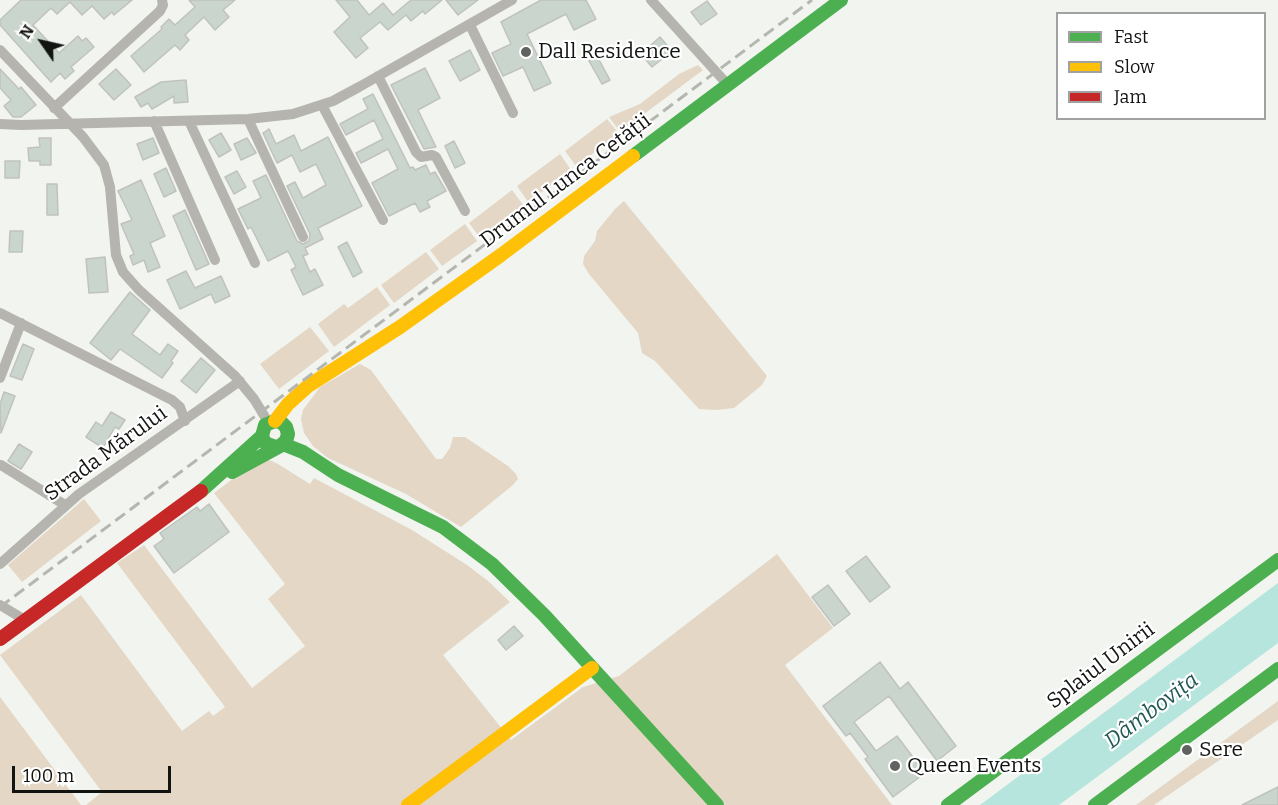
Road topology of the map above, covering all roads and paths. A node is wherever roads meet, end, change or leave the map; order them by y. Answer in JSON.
{"nodes":[{"id":1,"x":162,"y":0,"type":"edge"},
{"id":2,"x":512,"y":0,"type":"edge"},
{"id":3,"x":651,"y":0,"type":"edge"},
{"id":4,"x":841,"y":0,"type":"edge"},
{"id":5,"x":470,"y":25,"type":"junction"},
{"id":6,"x":0,"y":50,"type":"edge"},
{"id":7,"x":378,"y":76,"type":"junction"},
{"id":8,"x":728,"y":86,"type":"junction"},
{"id":9,"x":321,"y":105,"type":"junction"},
{"id":10,"x":54,"y":108,"type":"junction"},
{"id":11,"x":513,"y":113,"type":"dead end"},
{"id":12,"x":248,"y":119,"type":"junction"},
{"id":13,"x":189,"y":120,"type":"junction"},
{"id":14,"x":154,"y":121,"type":"junction"},
{"id":15,"x":69,"y":123,"type":"junction"},
{"id":16,"x":0,"y":124,"type":"edge"},
{"id":17,"x":465,"y":211,"type":"dead end"},
{"id":18,"x":383,"y":220,"type":"dead end"},
{"id":19,"x":303,"y":237,"type":"dead end"},
{"id":20,"x":215,"y":260,"type":"dead end"},
{"id":21,"x":255,"y":263,"type":"dead end"},
{"id":22,"x":0,"y":313,"type":"edge"},
{"id":23,"x":21,"y":323,"type":"junction"},
{"id":24,"x":0,"y":378,"type":"edge"},
{"id":25,"x":240,"y":381,"type":"junction"},
{"id":26,"x":185,"y":421,"type":"junction"},
{"id":27,"x":279,"y":433,"type":"junction"},
{"id":28,"x":1,"y":465,"type":"edge"},
{"id":29,"x":208,"y":486,"type":"junction"},
{"id":30,"x":64,"y":505,"type":"junction"},
{"id":31,"x":1278,"y":560,"type":"edge"},
{"id":32,"x":0,"y":564,"type":"edge"},
{"id":33,"x":0,"y":605,"type":"edge"},
{"id":34,"x":25,"y":620,"type":"junction"},
{"id":35,"x":0,"y":639,"type":"edge"},
{"id":36,"x":592,"y":668,"type":"junction"},
{"id":37,"x":1278,"y":669,"type":"edge"},
{"id":38,"x":408,"y":805,"type":"edge"},
{"id":39,"x":717,"y":805,"type":"edge"},
{"id":40,"x":948,"y":805,"type":"edge"},
{"id":41,"x":1095,"y":805,"type":"edge"}],
"edges":[{"from":1,"to":10,"type":"street"},
{"from":2,"to":5,"type":"street"},
{"from":3,"to":8,"type":"street"},
{"from":4,"to":8,"type":"street","name":"Drumul Lunca Cetății"},
{"from":5,"to":7,"type":"street"},
{"from":5,"to":11,"type":"street"},
{"from":6,"to":10,"type":"street"},
{"from":7,"to":9,"type":"street"},
{"from":7,"to":17,"type":"street"},
{"from":8,"to":27,"type":"street","name":"Drumul Lunca Cetății"},
{"from":9,"to":12,"type":"street"},
{"from":9,"to":18,"type":"street"},
{"from":10,"to":15,"type":"street"},
{"from":12,"to":13,"type":"street"},
{"from":12,"to":19,"type":"street"},
{"from":13,"to":14,"type":"street"},
{"from":13,"to":21,"type":"street"},
{"from":14,"to":15,"type":"street"},
{"from":14,"to":20,"type":"street"},
{"from":15,"to":16,"type":"street"},
{"from":15,"to":25,"type":"street"},
{"from":22,"to":23,"type":"street"},
{"from":23,"to":24,"type":"street"},
{"from":23,"to":26,"type":"street"},
{"from":25,"to":26,"type":"street","name":"Strada Mărului"},
{"from":25,"to":27,"type":"street"},
{"from":26,"to":30,"type":"street","name":"Strada Mărului"},
{"from":27,"to":29,"type":"street","name":"Drumul Lunca Cetății"},
{"from":27,"to":29,"type":"street","name":"Drumul Lunca Cetății"},
{"from":27,"to":36,"type":"street"},
{"from":28,"to":30,"type":"street"},
{"from":29,"to":34,"type":"street","name":"Drumul Lunca Cetății"},
{"from":30,"to":32,"type":"street","name":"Strada Mărului"},
{"from":31,"to":40,"type":"street","name":"Splaiul Unirii"},
{"from":33,"to":34,"type":"street"},
{"from":34,"to":35,"type":"street","name":"Drumul Lunca Cetății"},
{"from":36,"to":38,"type":"street"},
{"from":36,"to":39,"type":"street"},
{"from":37,"to":41,"type":"street"}]}
